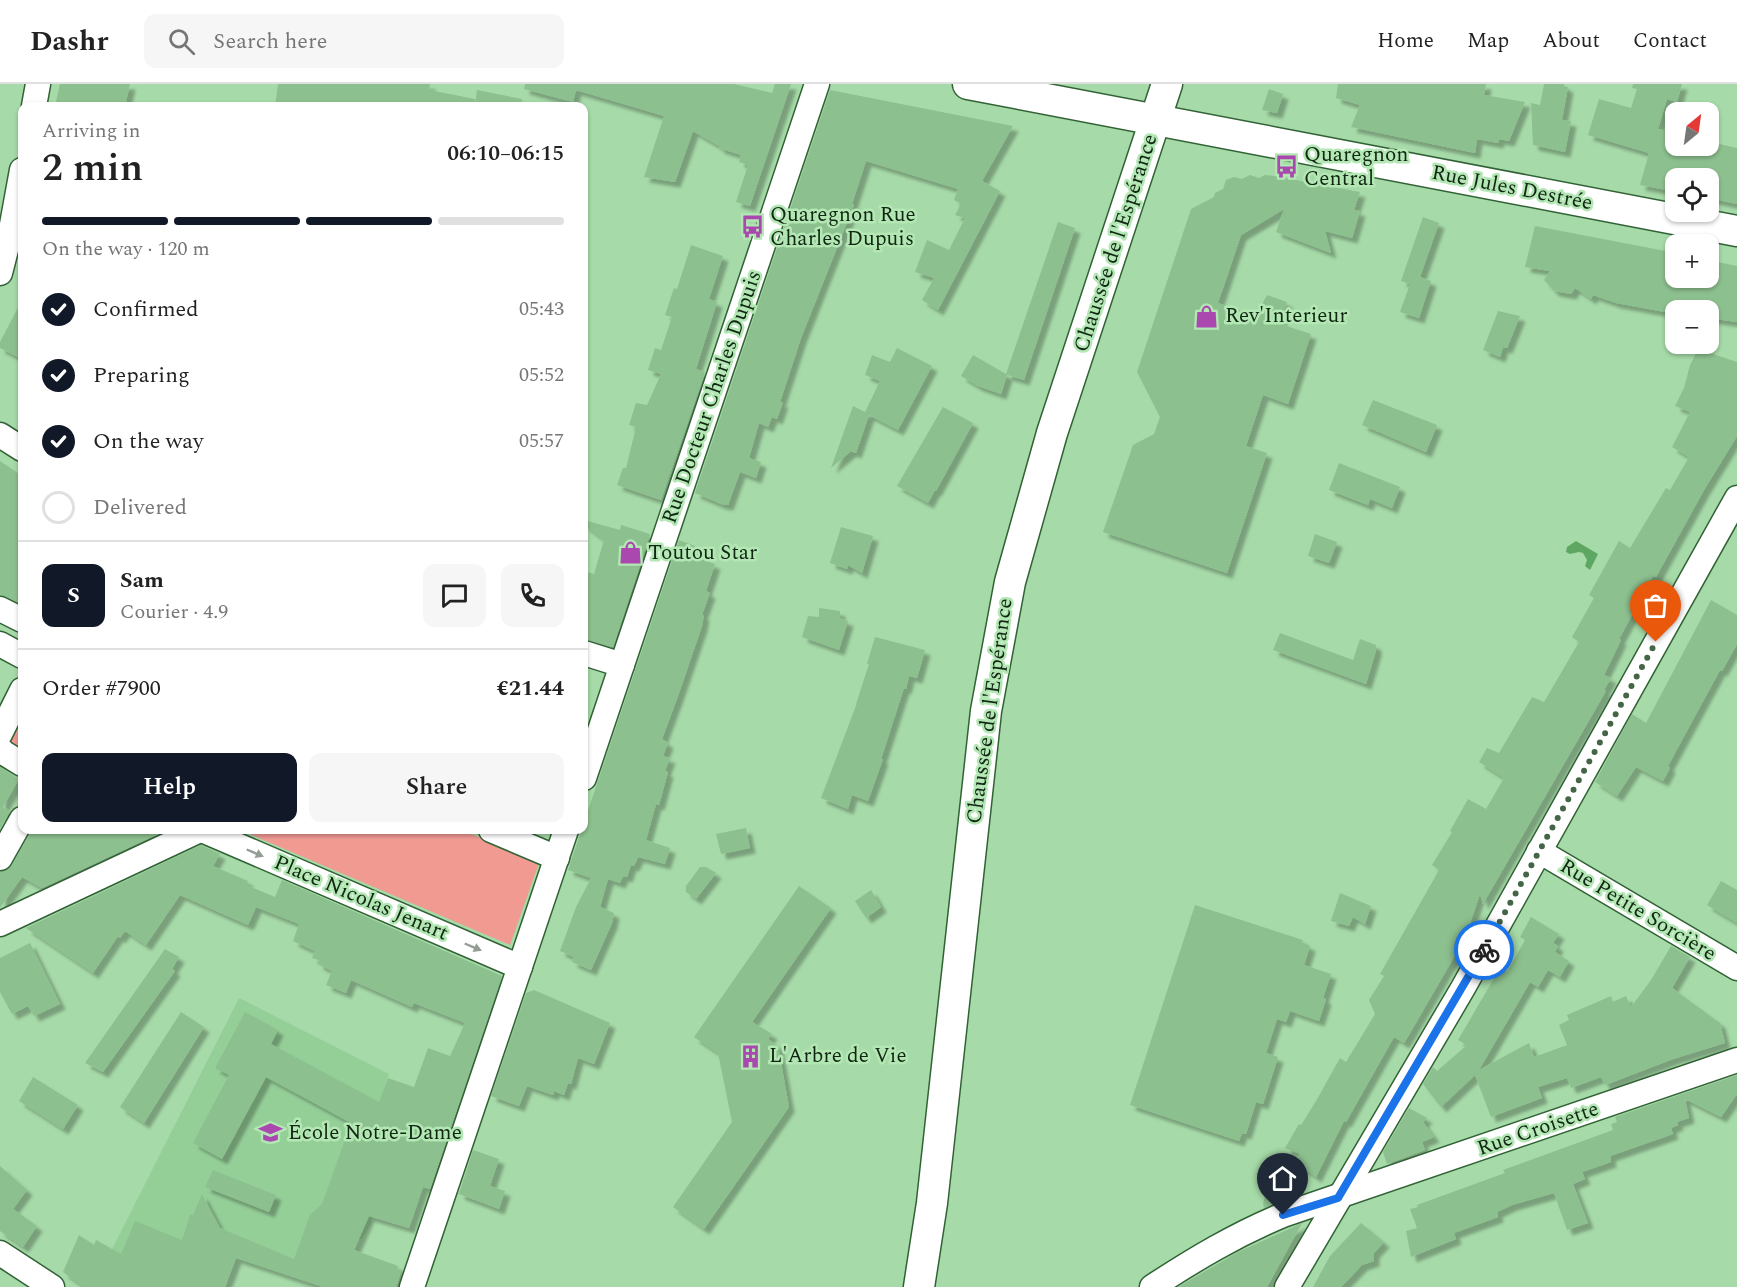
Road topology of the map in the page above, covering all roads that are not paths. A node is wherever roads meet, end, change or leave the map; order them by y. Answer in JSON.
{"nodes":[{"id":1,"x":38,"y":84,"type":"edge"},
{"id":2,"x":817,"y":84,"type":"edge"},
{"id":3,"x":968,"y":84,"type":"edge"},
{"id":4,"x":1167,"y":84,"type":"edge"},
{"id":5,"x":35,"y":102,"type":"edge"},
{"id":6,"x":1156,"y":119,"type":"junction"},
{"id":7,"x":18,"y":189,"type":"edge"},
{"id":8,"x":1737,"y":231,"type":"edge"},
{"id":9,"x":2,"y":266,"type":"edge"},
{"id":10,"x":0,"y":435,"type":"edge"},
{"id":11,"x":18,"y":446,"type":"edge"},
{"id":12,"x":1737,"y":498,"type":"edge"},
{"id":13,"x":0,"y":609,"type":"edge"},
{"id":14,"x":18,"y":618,"type":"edge"},
{"id":15,"x":0,"y":644,"type":"edge"},
{"id":16,"x":18,"y":654,"type":"edge"},
{"id":17,"x":588,"y":654,"type":"edge"},
{"id":18,"x":622,"y":665,"type":"junction"},
{"id":19,"x":18,"y":698,"type":"edge"},
{"id":20,"x":0,"y":734,"type":"edge"},
{"id":21,"x":0,"y":749,"type":"edge"},
{"id":22,"x":18,"y":762,"type":"edge"},
{"id":23,"x":588,"y":766,"type":"edge"},
{"id":24,"x":18,"y":826,"type":"edge"},
{"id":25,"x":192,"y":834,"type":"edge"},
{"id":26,"x":210,"y":834,"type":"edge"},
{"id":27,"x":500,"y":834,"type":"edge"},
{"id":28,"x":565,"y":834,"type":"edge"},
{"id":29,"x":1539,"y":851,"type":"junction"},
{"id":30,"x":0,"y":858,"type":"edge"},
{"id":31,"x":557,"y":858,"type":"junction"},
{"id":32,"x":0,"y":924,"type":"edge"},
{"id":33,"x":520,"y":967,"type":"junction"},
{"id":34,"x":1737,"y":968,"type":"edge"},
{"id":35,"x":1737,"y":1060,"type":"edge"},
{"id":36,"x":1338,"y":1198,"type":"junction"},
{"id":37,"x":0,"y":1253,"type":"edge"},
{"id":38,"x":52,"y":1287,"type":"edge"},
{"id":39,"x":412,"y":1287,"type":"edge"},
{"id":40,"x":919,"y":1287,"type":"edge"},
{"id":41,"x":1152,"y":1287,"type":"edge"},
{"id":42,"x":1287,"y":1287,"type":"edge"}],
"edges":[{"from":1,"to":5,"type":"street"},
{"from":2,"to":18,"type":"street","name":"Rue Docteur Charles Dupuis"},
{"from":3,"to":6,"type":"main road","name":"Rue Jules Destrée"},
{"from":4,"to":6,"type":"main road","name":"Chaussée de l'Espérance"},
{"from":6,"to":8,"type":"main road","name":"Rue Jules Destrée"},
{"from":6,"to":40,"type":"main road","name":"Chaussée de l'Espérance"},
{"from":7,"to":9,"type":"street"},
{"from":10,"to":11,"type":"street"},
{"from":12,"to":29,"type":"street"},
{"from":13,"to":14,"type":"street"},
{"from":15,"to":16,"type":"street"},
{"from":17,"to":18,"type":"street"},
{"from":18,"to":23,"type":"street","name":"Rue Docteur Charles Dupuis"},
{"from":19,"to":20,"type":"street"},
{"from":21,"to":22,"type":"street"},
{"from":24,"to":30,"type":"street"},
{"from":25,"to":32,"type":"street"},
{"from":26,"to":33,"type":"street","name":"Place Nicolas Jenart","one_way":true},
{"from":27,"to":31,"type":"street"},
{"from":28,"to":31,"type":"street"},
{"from":29,"to":34,"type":"street","name":"Rue Petite Sorcière"},
{"from":29,"to":36,"type":"street"},
{"from":31,"to":33,"type":"street"},
{"from":33,"to":39,"type":"street"},
{"from":35,"to":36,"type":"street","name":"Rue Croisette"},
{"from":36,"to":41,"type":"street","name":"Rue Croisette"},
{"from":36,"to":42,"type":"street"},
{"from":37,"to":38,"type":"street"}]}
